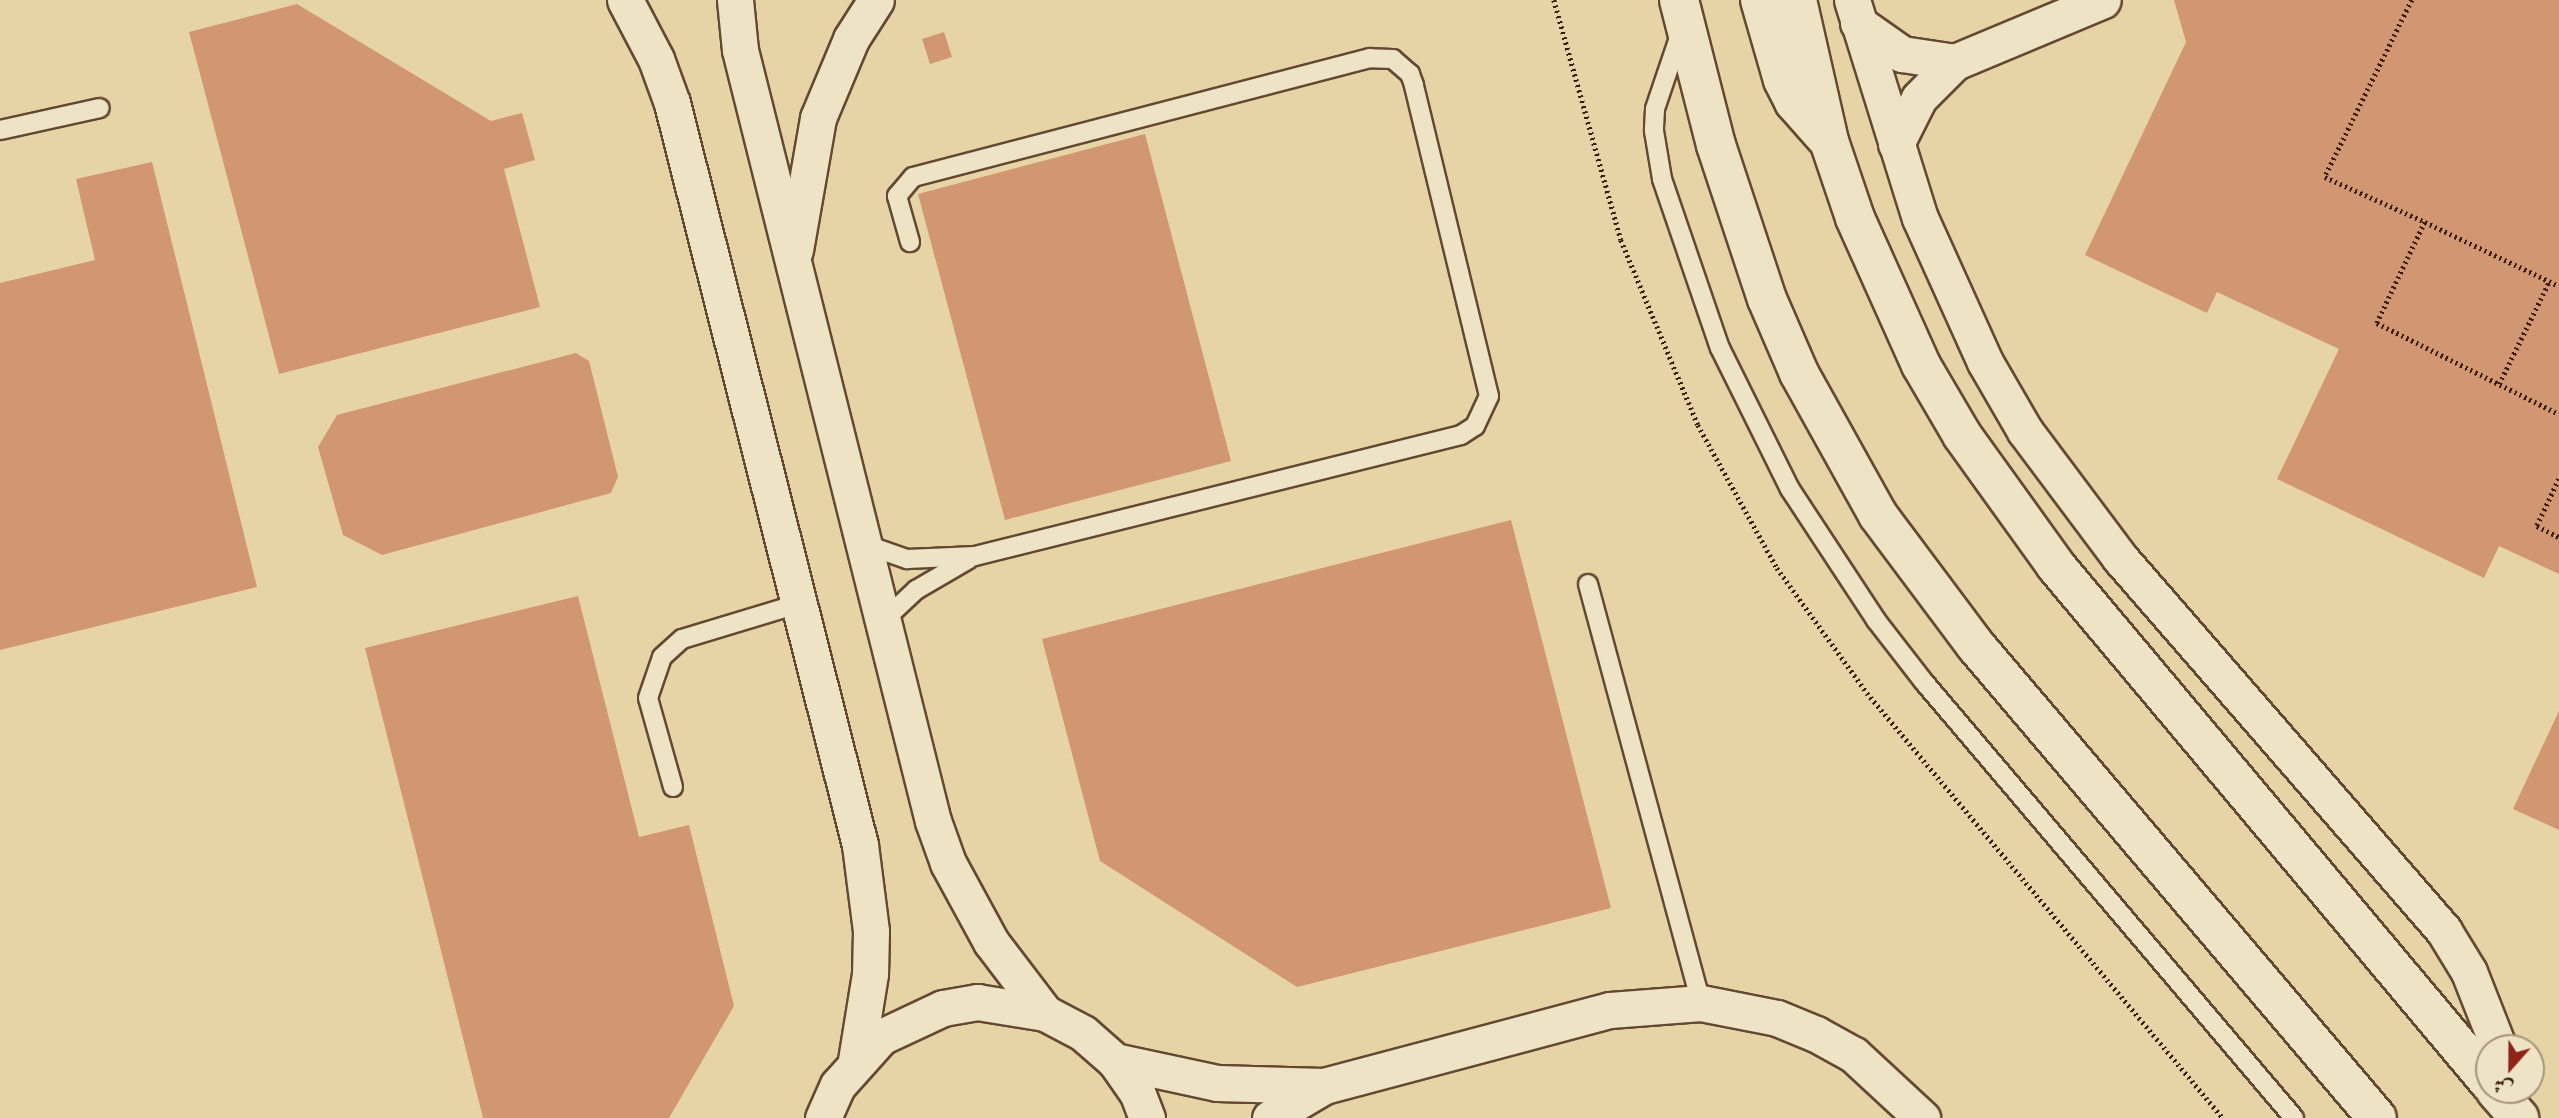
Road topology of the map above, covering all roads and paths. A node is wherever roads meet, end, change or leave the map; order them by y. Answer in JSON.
{"nodes":[{"id":1,"x":625,"y":0,"type":"edge"},
{"id":2,"x":735,"y":0,"type":"edge"},
{"id":3,"x":876,"y":0,"type":"edge"},
{"id":4,"x":1760,"y":0,"type":"edge"},
{"id":5,"x":1797,"y":0,"type":"edge"},
{"id":6,"x":2103,"y":0,"type":"edge"},
{"id":7,"x":2412,"y":0,"type":"edge"},
{"id":8,"x":1682,"y":11,"type":"edge"},
{"id":9,"x":1855,"y":12,"type":"edge"},
{"id":10,"x":1955,"y":62,"type":"junction"},
{"id":11,"x":100,"y":108,"type":"dead end"},
{"id":12,"x":0,"y":130,"type":"edge"},
{"id":13,"x":1829,"y":141,"type":"junction"},
{"id":14,"x":1896,"y":144,"type":"junction"},
{"id":15,"x":2425,"y":222,"type":"junction"},
{"id":16,"x":910,"y":242,"type":"dead end"},
{"id":17,"x":793,"y":267,"type":"junction"},
{"id":18,"x":2549,"y":282,"type":"junction"},
{"id":19,"x":2559,"y":286,"type":"edge"},
{"id":20,"x":2499,"y":384,"type":"junction"},
{"id":21,"x":2559,"y":414,"type":"edge"},
{"id":22,"x":2559,"y":479,"type":"edge"},
{"id":23,"x":2559,"y":537,"type":"edge"},
{"id":24,"x":862,"y":543,"type":"junction"},
{"id":25,"x":975,"y":556,"type":"junction"},
{"id":26,"x":1588,"y":584,"type":"dead end"},
{"id":27,"x":797,"y":604,"type":"junction"},
{"id":28,"x":882,"y":622,"type":"junction"},
{"id":29,"x":673,"y":787,"type":"dead end"},
{"id":30,"x":1701,"y":1003,"type":"junction"},
{"id":31,"x":1045,"y":1013,"type":"junction"},
{"id":32,"x":2493,"y":1034,"type":"edge"},
{"id":33,"x":856,"y":1060,"type":"junction"},
{"id":34,"x":1115,"y":1061,"type":"junction"},
{"id":35,"x":2475,"y":1062,"type":"edge"},
{"id":36,"x":1324,"y":1086,"type":"junction"},
{"id":37,"x":821,"y":1116,"type":"edge"},
{"id":38,"x":1147,"y":1118,"type":"edge"},
{"id":39,"x":1270,"y":1118,"type":"edge"},
{"id":40,"x":1922,"y":1118,"type":"edge"},
{"id":41,"x":2294,"y":1118,"type":"edge"},
{"id":42,"x":2377,"y":1118,"type":"edge"}],
"edges":[{"from":1,"to":27,"type":"street"},
{"from":2,"to":17,"type":"street"},
{"from":3,"to":17,"type":"street"},
{"from":4,"to":13,"type":"street"},
{"from":5,"to":13,"type":"street"},
{"from":6,"to":10,"type":"street"},
{"from":7,"to":15,"type":"path"},
{"from":8,"to":41,"type":"lane"},
{"from":8,"to":42,"type":"street"},
{"from":9,"to":10,"type":"street"},
{"from":9,"to":14,"type":"street"},
{"from":10,"to":14,"type":"street"},
{"from":11,"to":12,"type":"lane"},
{"from":13,"to":35,"type":"street"},
{"from":14,"to":32,"type":"street"},
{"from":15,"to":18,"type":"path"},
{"from":15,"to":20,"type":"path"},
{"from":16,"to":25,"type":"lane"},
{"from":17,"to":24,"type":"street"},
{"from":18,"to":19,"type":"path"},
{"from":18,"to":20,"type":"path"},
{"from":20,"to":21,"type":"path"},
{"from":22,"to":23,"type":"path"},
{"from":24,"to":25,"type":"lane"},
{"from":24,"to":28,"type":"street"},
{"from":25,"to":28,"type":"lane"},
{"from":26,"to":30,"type":"lane"},
{"from":27,"to":29,"type":"lane"},
{"from":27,"to":33,"type":"street"},
{"from":28,"to":31,"type":"street"},
{"from":30,"to":36,"type":"street"},
{"from":30,"to":40,"type":"street"},
{"from":31,"to":33,"type":"street"},
{"from":31,"to":34,"type":"street"},
{"from":33,"to":37,"type":"street"},
{"from":34,"to":36,"type":"street"},
{"from":34,"to":38,"type":"street"},
{"from":36,"to":39,"type":"street"}]}
